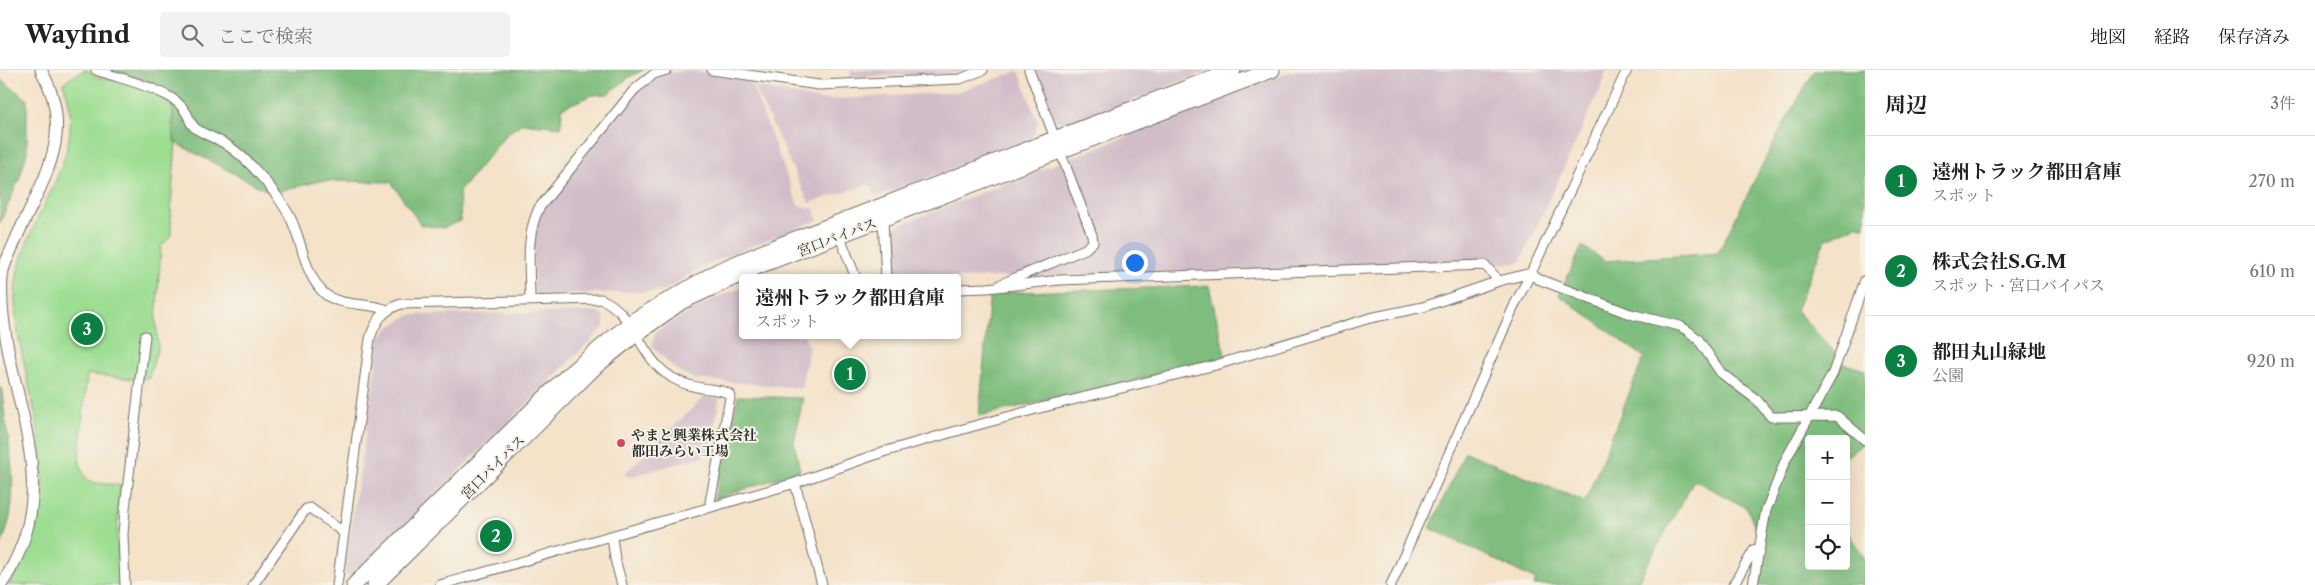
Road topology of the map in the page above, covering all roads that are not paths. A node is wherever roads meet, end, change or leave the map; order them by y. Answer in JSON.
{"nodes":[{"id":1,"x":41,"y":70,"type":"edge"},
{"id":2,"x":96,"y":70,"type":"edge"},
{"id":3,"x":667,"y":70,"type":"edge"},
{"id":4,"x":712,"y":70,"type":"edge"},
{"id":5,"x":983,"y":70,"type":"edge"},
{"id":6,"x":1030,"y":70,"type":"edge"},
{"id":7,"x":1232,"y":70,"type":"edge"},
{"id":8,"x":1272,"y":70,"type":"edge"},
{"id":9,"x":1626,"y":70,"type":"edge"},
{"id":10,"x":1057,"y":145,"type":"junction"},
{"id":11,"x":883,"y":220,"type":"junction"},
{"id":12,"x":840,"y":237,"type":"junction"},
{"id":13,"x":742,"y":274,"type":"edge"},
{"id":14,"x":854,"y":274,"type":"edge"},
{"id":15,"x":886,"y":274,"type":"edge"},
{"id":16,"x":1531,"y":274,"type":"junction"},
{"id":17,"x":739,"y":275,"type":"edge"},
{"id":18,"x":1865,"y":280,"type":"edge"},
{"id":19,"x":1499,"y":281,"type":"junction"},
{"id":20,"x":990,"y":288,"type":"junction"},
{"id":21,"x":961,"y":289,"type":"edge"},
{"id":22,"x":530,"y":300,"type":"junction"},
{"id":23,"x":387,"y":310,"type":"junction"},
{"id":24,"x":633,"y":329,"type":"junction"},
{"id":25,"x":145,"y":336,"type":"dead end"},
{"id":26,"x":1811,"y":415,"type":"junction"},
{"id":27,"x":1865,"y":440,"type":"edge"},
{"id":28,"x":795,"y":483,"type":"junction"},
{"id":29,"x":711,"y":507,"type":"junction"},
{"id":30,"x":343,"y":532,"type":"junction"},
{"id":31,"x":612,"y":536,"type":"junction"},
{"id":32,"x":1760,"y":547,"type":"junction"},
{"id":33,"x":1,"y":585,"type":"edge"},
{"id":34,"x":125,"y":585,"type":"edge"},
{"id":35,"x":253,"y":585,"type":"edge"},
{"id":36,"x":337,"y":585,"type":"edge"},
{"id":37,"x":354,"y":585,"type":"edge"},
{"id":38,"x":375,"y":585,"type":"edge"},
{"id":39,"x":440,"y":585,"type":"edge"},
{"id":40,"x":622,"y":585,"type":"edge"},
{"id":41,"x":822,"y":585,"type":"edge"},
{"id":42,"x":1391,"y":585,"type":"edge"},
{"id":43,"x":1733,"y":585,"type":"edge"},
{"id":44,"x":1753,"y":585,"type":"edge"}],
"edges":[{"from":1,"to":33,"type":"street"},
{"from":2,"to":23,"type":"street"},
{"from":3,"to":22,"type":"street"},
{"from":4,"to":5,"type":"street"},
{"from":6,"to":10,"type":"street"},
{"from":7,"to":10,"type":"highway","name":"宮口バイパス"},
{"from":8,"to":10,"type":"highway","name":"宮口バイパス"},
{"from":9,"to":16,"type":"street"},
{"from":10,"to":11,"type":"highway","name":"宮口バイパス"},
{"from":10,"to":20,"type":"street"},
{"from":10,"to":24,"type":"highway","name":"宮口バイパス"},
{"from":11,"to":12,"type":"highway","name":"宮口バイパス"},
{"from":11,"to":15,"type":"street"},
{"from":12,"to":13,"type":"highway","name":"宮口バイパス"},
{"from":12,"to":14,"type":"street"},
{"from":16,"to":19,"type":"street"},
{"from":16,"to":26,"type":"street"},
{"from":16,"to":42,"type":"street"},
{"from":17,"to":24,"type":"highway","name":"宮口バイパス"},
{"from":18,"to":26,"type":"street"},
{"from":19,"to":20,"type":"street"},
{"from":19,"to":28,"type":"street"},
{"from":20,"to":21,"type":"street"},
{"from":22,"to":23,"type":"street"},
{"from":22,"to":24,"type":"street"},
{"from":23,"to":30,"type":"street"},
{"from":24,"to":29,"type":"street"},
{"from":24,"to":37,"type":"highway","name":"宮口バイパス"},
{"from":24,"to":38,"type":"highway","name":"宮口バイパス"},
{"from":25,"to":34,"type":"street"},
{"from":26,"to":27,"type":"street"},
{"from":26,"to":32,"type":"street"},
{"from":28,"to":29,"type":"street"},
{"from":28,"to":41,"type":"street"},
{"from":29,"to":31,"type":"street"},
{"from":30,"to":35,"type":"street"},
{"from":30,"to":36,"type":"street"},
{"from":31,"to":39,"type":"street"},
{"from":31,"to":40,"type":"street"},
{"from":32,"to":43,"type":"street"},
{"from":32,"to":44,"type":"street"}]}
